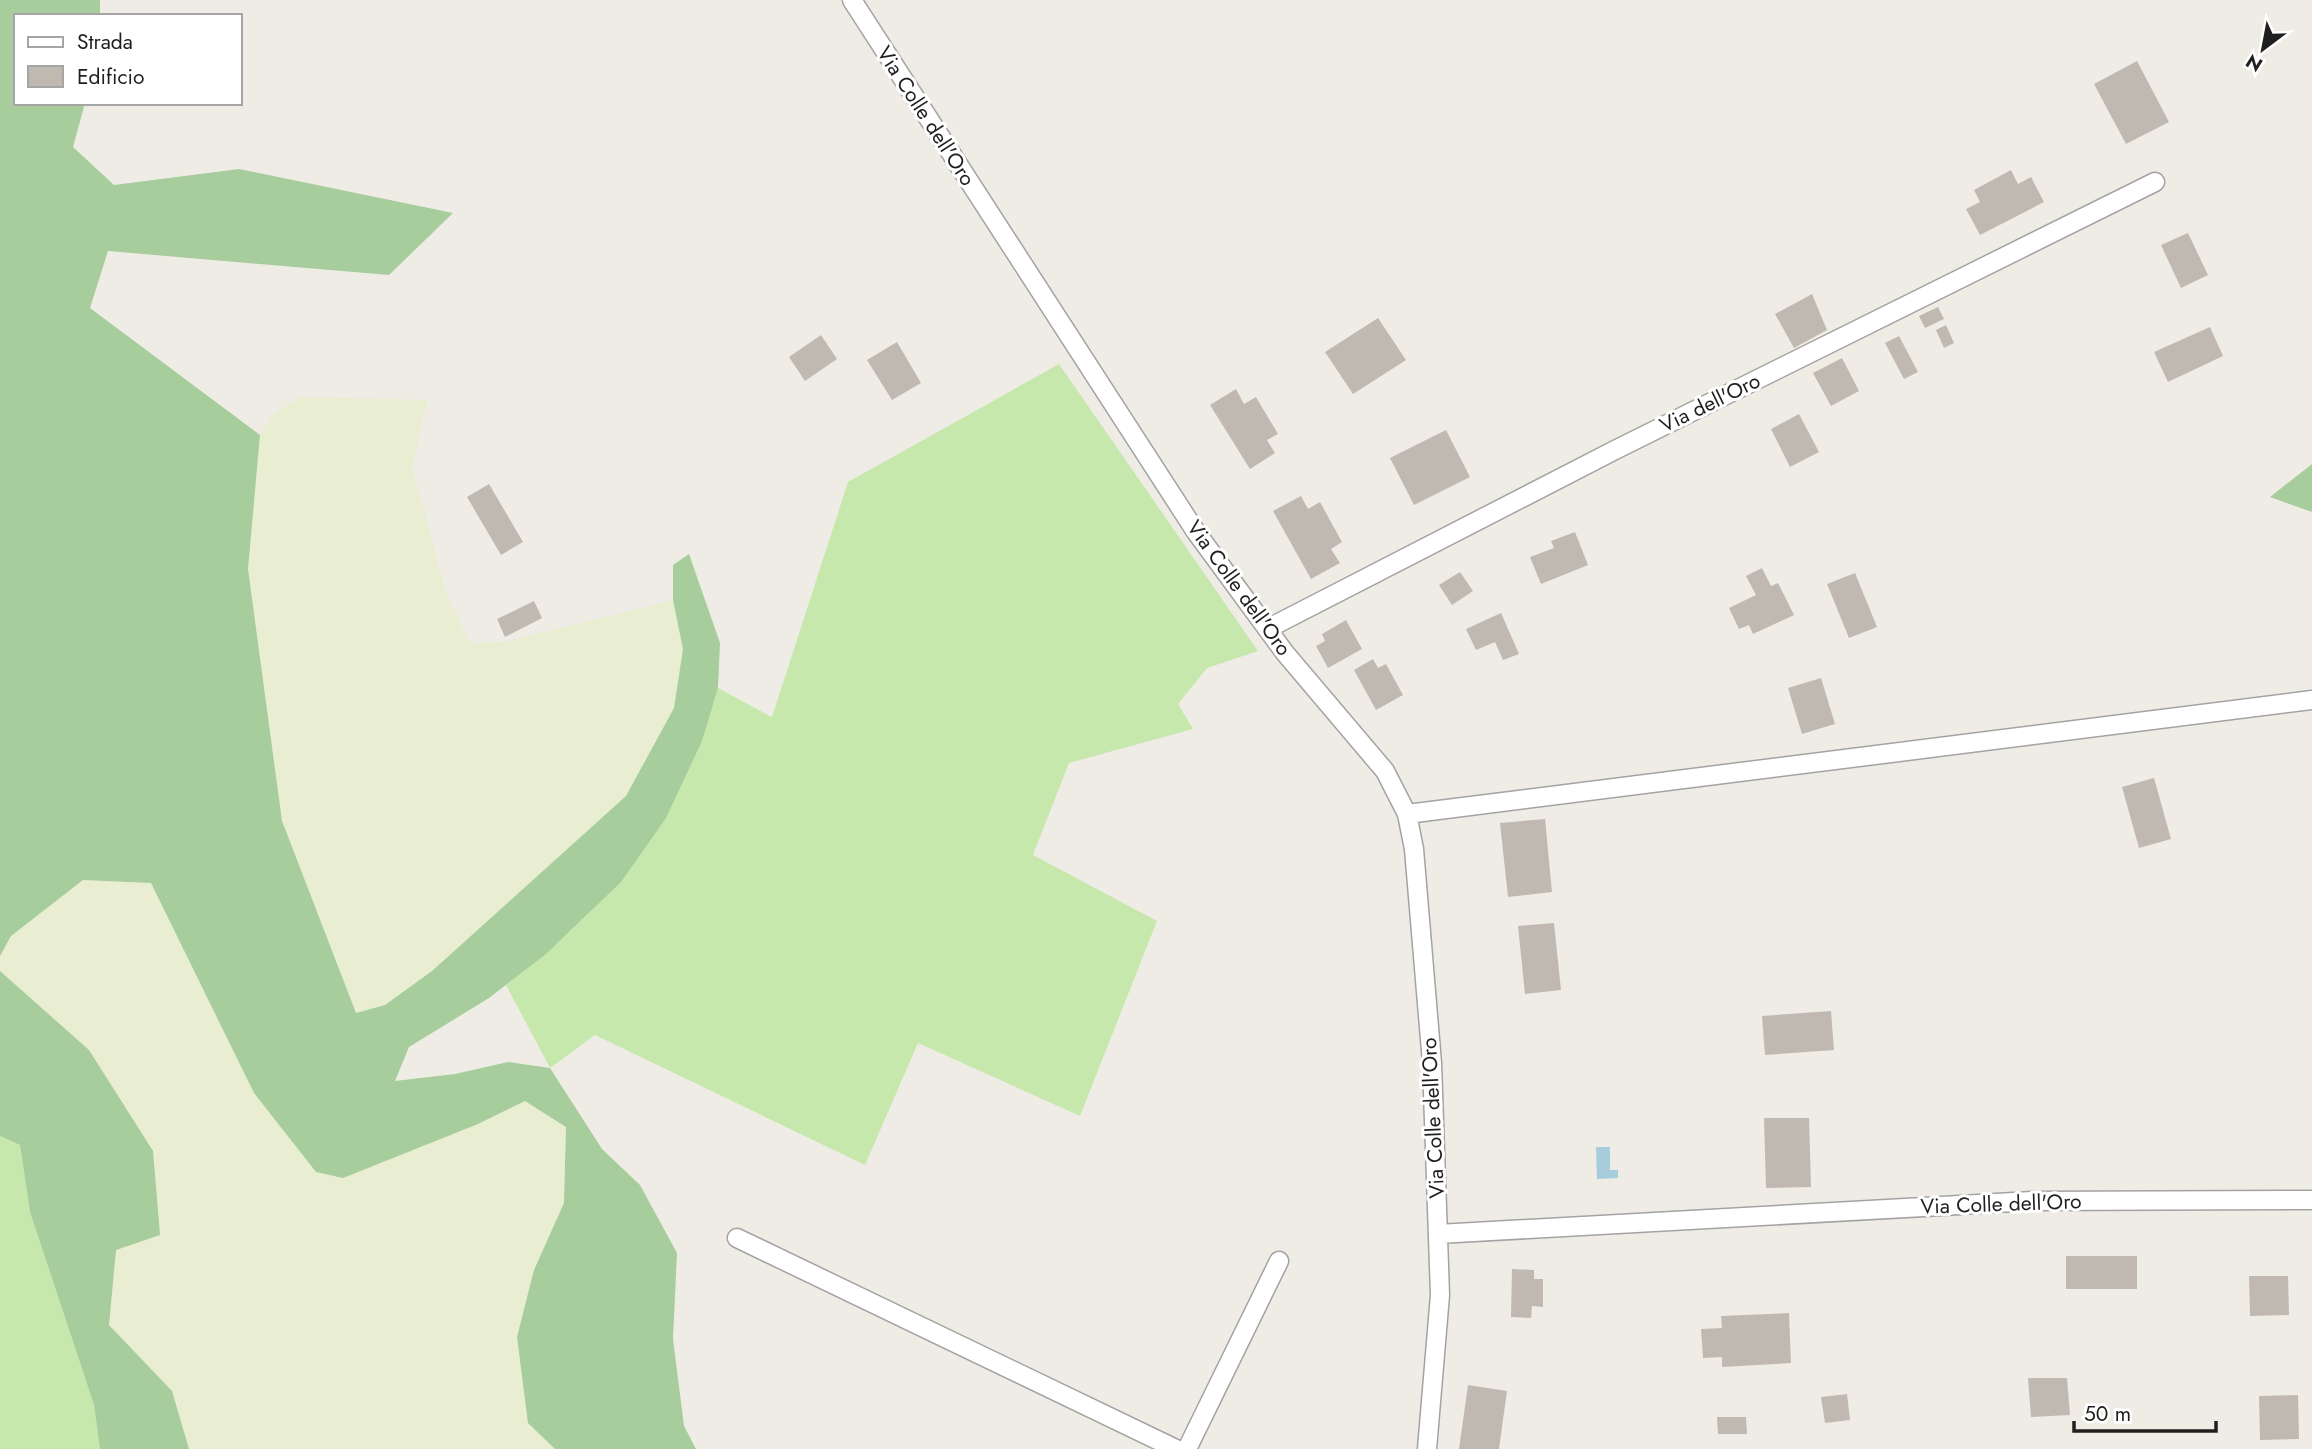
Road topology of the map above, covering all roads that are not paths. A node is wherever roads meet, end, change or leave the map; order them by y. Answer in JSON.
{"nodes":[{"id":1,"x":852,"y":0,"type":"edge"},
{"id":2,"x":2155,"y":182,"type":"dead end"},
{"id":3,"x":1267,"y":629,"type":"junction"},
{"id":4,"x":2312,"y":701,"type":"edge"},
{"id":5,"x":1407,"y":814,"type":"junction"},
{"id":6,"x":2312,"y":1200,"type":"edge"},
{"id":7,"x":1438,"y":1234,"type":"junction"},
{"id":8,"x":737,"y":1238,"type":"dead end"},
{"id":9,"x":1279,"y":1261,"type":"dead end"},
{"id":10,"x":1176,"y":1449,"type":"edge"},
{"id":11,"x":1187,"y":1449,"type":"edge"},
{"id":12,"x":1427,"y":1449,"type":"edge"}],
"edges":[{"from":1,"to":3,"type":"street","name":"Via Colle dell'Oro"},
{"from":2,"to":3,"type":"street","name":"Via dell'Oro"},
{"from":3,"to":5,"type":"street","name":"Via Colle dell'Oro"},
{"from":4,"to":5,"type":"street"},
{"from":5,"to":7,"type":"street","name":"Via Colle dell'Oro"},
{"from":6,"to":7,"type":"street","name":"Via Colle dell'Oro"},
{"from":7,"to":12,"type":"street","name":"Via Colle dell'Oro"},
{"from":8,"to":10,"type":"street"},
{"from":9,"to":11,"type":"street"}]}
